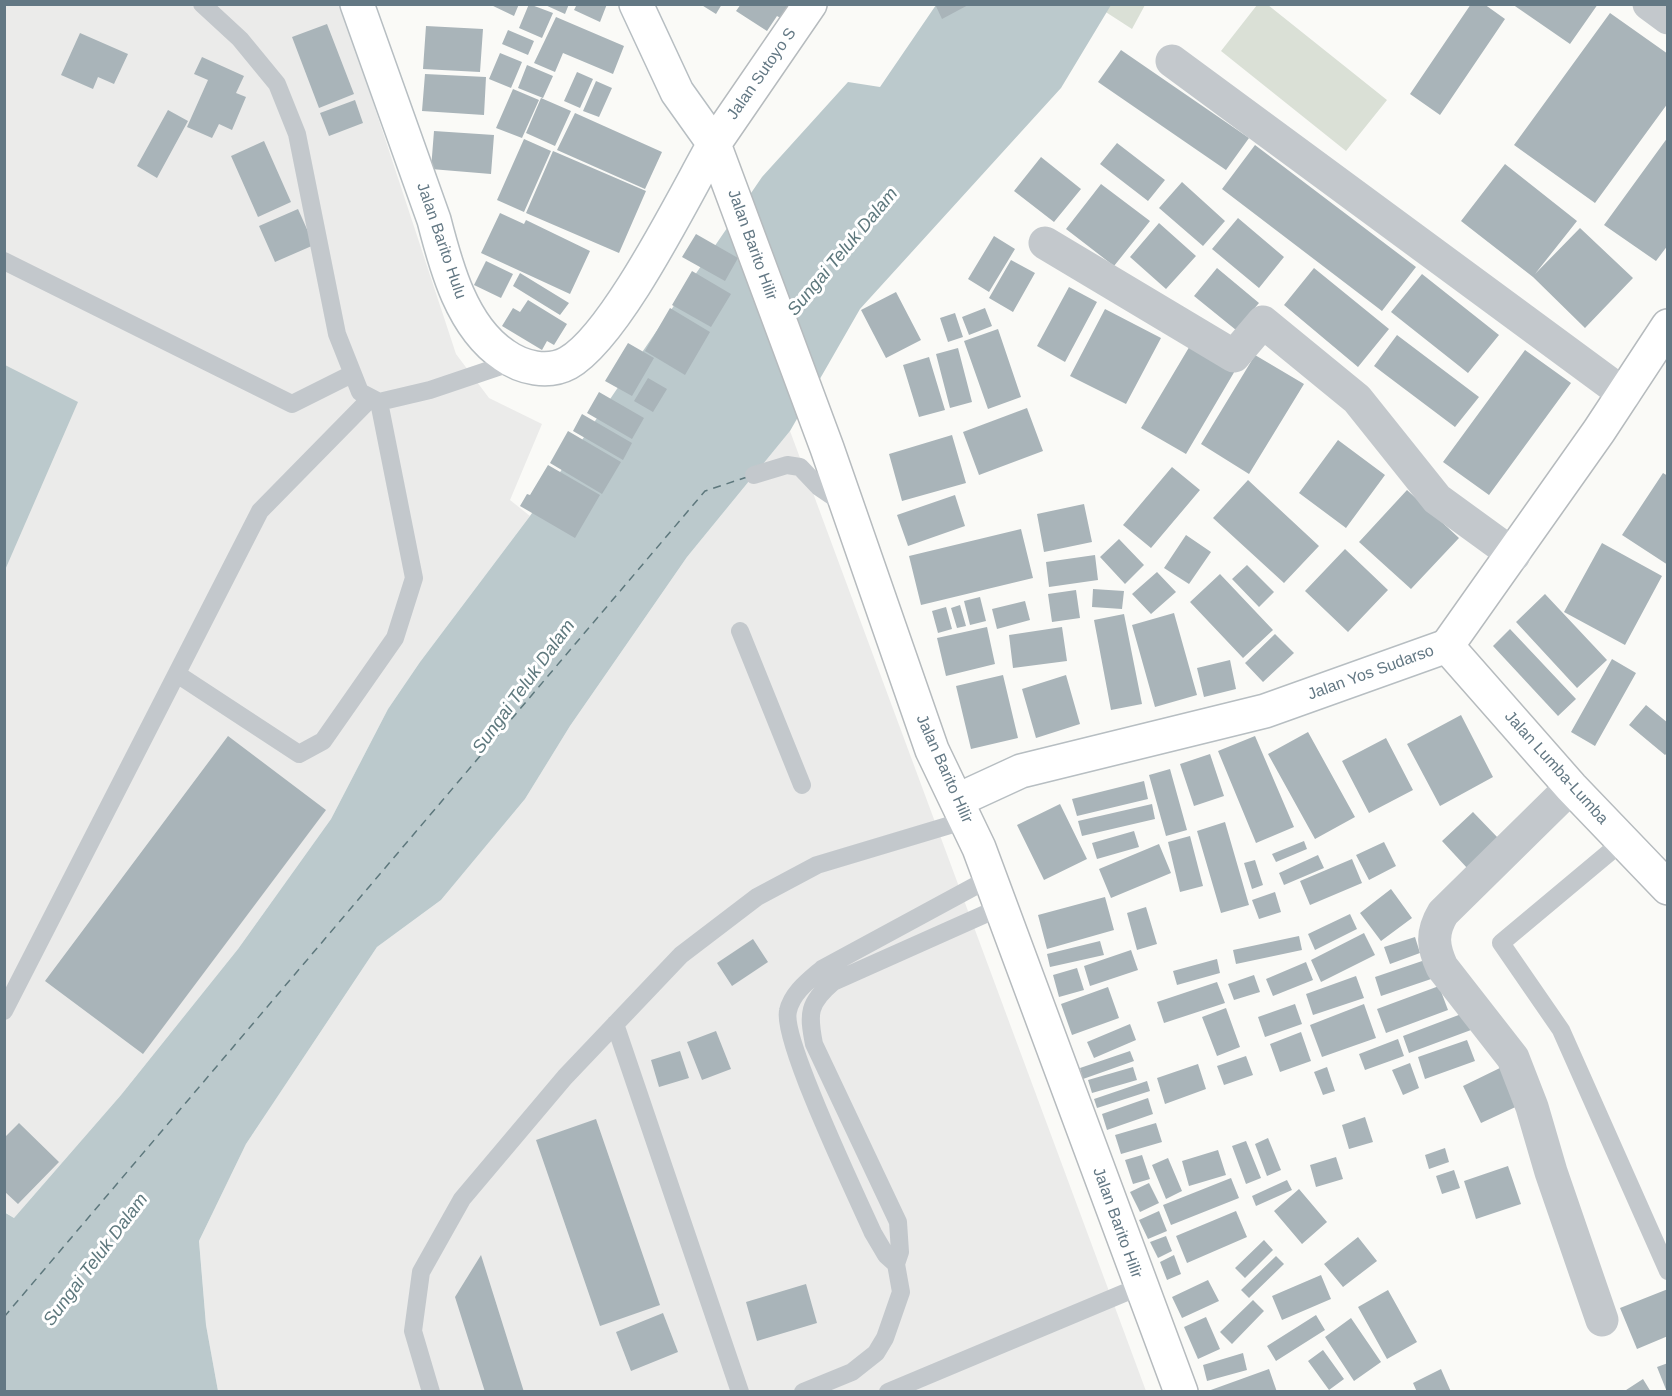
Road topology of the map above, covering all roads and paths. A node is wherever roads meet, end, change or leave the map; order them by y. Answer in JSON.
{"nodes":[{"id":1,"x":202,"y":4,"type":"edge"},
{"id":2,"x":357,"y":4,"type":"edge"},
{"id":3,"x":636,"y":4,"type":"edge"},
{"id":4,"x":810,"y":4,"type":"edge"},
{"id":5,"x":1649,"y":4,"type":"edge"},
{"id":6,"x":1668,"y":18,"type":"edge"},
{"id":7,"x":1172,"y":61,"type":"dead end"},
{"id":8,"x":714,"y":144,"type":"junction"},
{"id":9,"x":1045,"y":243,"type":"dead end"},
{"id":10,"x":4,"y":261,"type":"edge"},
{"id":11,"x":1668,"y":326,"type":"edge"},
{"id":12,"x":513,"y":362,"type":"junction"},
{"id":13,"x":352,"y":374,"type":"junction"},
{"id":14,"x":1624,"y":394,"type":"junction"},
{"id":15,"x":374,"y":401,"type":"junction"},
{"id":16,"x":754,"y":475,"type":"dead end"},
{"id":17,"x":846,"y":505,"type":"junction"},
{"id":18,"x":1514,"y":555,"type":"junction"},
{"id":19,"x":740,"y":631,"type":"dead end"},
{"id":20,"x":1447,"y":646,"type":"junction"},
{"id":21,"x":177,"y":674,"type":"junction"},
{"id":22,"x":802,"y":785,"type":"dead end"},
{"id":23,"x":1571,"y":786,"type":"junction"},
{"id":24,"x":962,"y":810,"type":"junction"},
{"id":25,"x":1623,"y":841,"type":"junction"},
{"id":26,"x":1668,"y":888,"type":"edge"},
{"id":27,"x":996,"y":892,"type":"junction"},
{"id":28,"x":4,"y":1011,"type":"edge"},
{"id":29,"x":787,"y":1013,"type":"junction"},
{"id":30,"x":809,"y":1018,"type":"junction"},
{"id":31,"x":615,"y":1024,"type":"junction"},
{"id":32,"x":896,"y":1264,"type":"junction"},
{"id":33,"x":1668,"y":1271,"type":"edge"},
{"id":34,"x":1141,"y":1286,"type":"junction"},
{"id":35,"x":1602,"y":1320,"type":"dead end"},
{"id":36,"x":431,"y":1392,"type":"edge"},
{"id":37,"x":740,"y":1392,"type":"edge"},
{"id":38,"x":803,"y":1392,"type":"edge"},
{"id":39,"x":888,"y":1392,"type":"edge"},
{"id":40,"x":1181,"y":1392,"type":"edge"}],
"edges":[{"from":1,"to":13,"type":"lane"},
{"from":2,"to":12,"type":"main road","name":"Jalan Barito Hulu"},
{"from":3,"to":8,"type":"main road","name":"Jalan Barito Hilir"},
{"from":4,"to":8,"type":"main road","name":"Jalan Sutoyo S"},
{"from":5,"to":6,"type":"street"},
{"from":7,"to":14,"type":"street"},
{"from":8,"to":12,"type":"main road","name":"Jalan Barito Hulu"},
{"from":8,"to":17,"type":"main road","name":"Jalan Barito Hilir"},
{"from":9,"to":18,"type":"street"},
{"from":10,"to":13,"type":"lane"},
{"from":11,"to":14,"type":"main road","name":"Jalan Yos Sudarso"},
{"from":12,"to":15,"type":"lane"},
{"from":13,"to":15,"type":"lane"},
{"from":14,"to":18,"type":"main road","name":"Jalan Yos Sudarso"},
{"from":15,"to":21,"type":"lane"},
{"from":15,"to":21,"type":"lane"},
{"from":16,"to":17,"type":"lane"},
{"from":17,"to":24,"type":"main road","name":"Jalan Barito Hilir"},
{"from":18,"to":20,"type":"main road","name":"Jalan Yos Sudarso"},
{"from":19,"to":22,"type":"lane"},
{"from":20,"to":23,"type":"main road","name":"Jalan Lumba-Lumba"},
{"from":20,"to":24,"type":"main road","name":"Jalan Yos Sudarso"},
{"from":21,"to":28,"type":"lane"},
{"from":23,"to":25,"type":"main road","name":"Jalan Lumba-Lumba"},
{"from":23,"to":35,"type":"street"},
{"from":24,"to":27,"type":"main road","name":"Jalan Barito Hilir"},
{"from":24,"to":31,"type":"lane"},
{"from":25,"to":26,"type":"main road","name":"Jalan Lumba-Lumba"},
{"from":25,"to":33,"type":"lane"},
{"from":27,"to":29,"type":"lane"},
{"from":27,"to":30,"type":"lane"},
{"from":27,"to":34,"type":"main road","name":"Jalan Barito Hilir"},
{"from":29,"to":30,"type":"lane"},
{"from":29,"to":32,"type":"lane"},
{"from":30,"to":32,"type":"lane"},
{"from":31,"to":36,"type":"lane"},
{"from":31,"to":37,"type":"lane"},
{"from":32,"to":38,"type":"lane"},
{"from":34,"to":39,"type":"lane"},
{"from":34,"to":40,"type":"main road","name":"Jalan Barito Hilir"}]}
